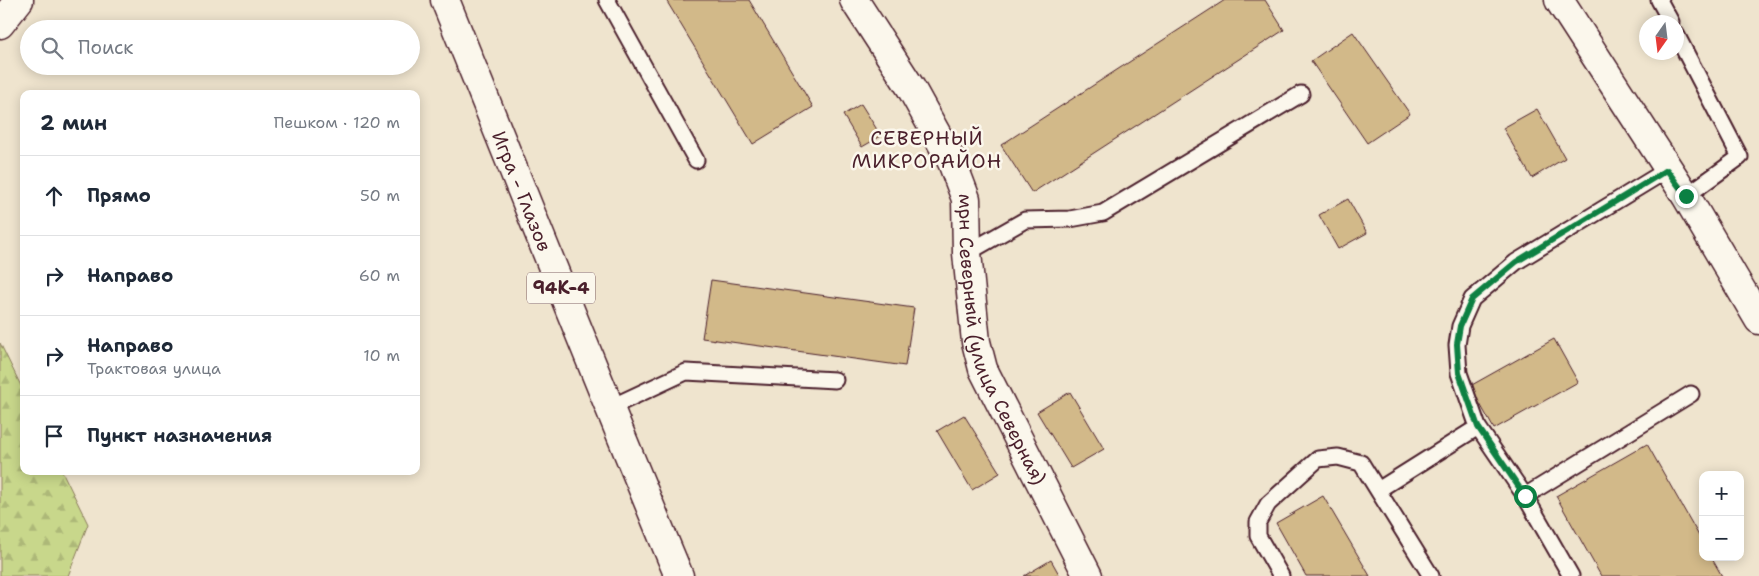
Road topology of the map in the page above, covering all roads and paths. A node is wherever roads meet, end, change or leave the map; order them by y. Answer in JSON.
{"nodes":[{"id":1,"x":19,"y":0,"type":"edge"},
{"id":2,"x":445,"y":0,"type":"edge"},
{"id":3,"x":607,"y":0,"type":"edge"},
{"id":4,"x":854,"y":0,"type":"edge"},
{"id":5,"x":1559,"y":0,"type":"edge"},
{"id":6,"x":1659,"y":0,"type":"edge"},
{"id":7,"x":1667,"y":15,"type":"edge"},
{"id":8,"x":0,"y":24,"type":"edge"},
{"id":9,"x":1684,"y":49,"type":"edge"},
{"id":10,"x":1301,"y":94,"type":"dead end"},
{"id":11,"x":696,"y":160,"type":"dead end"},
{"id":12,"x":1667,"y":170,"type":"junction"},
{"id":13,"x":1686,"y":196,"type":"junction"},
{"id":14,"x":967,"y":253,"type":"junction"},
{"id":15,"x":1759,"y":320,"type":"edge"},
{"id":16,"x":835,"y":380,"type":"dead end"},
{"id":17,"x":1691,"y":394,"type":"dead end"},
{"id":18,"x":609,"y":408,"type":"junction"},
{"id":19,"x":1478,"y":427,"type":"junction"},
{"id":20,"x":1378,"y":490,"type":"junction"},
{"id":21,"x":1525,"y":496,"type":"junction"},
{"id":22,"x":678,"y":576,"type":"edge"},
{"id":23,"x":1088,"y":576,"type":"edge"},
{"id":24,"x":1281,"y":576,"type":"edge"},
{"id":25,"x":1431,"y":576,"type":"edge"},
{"id":26,"x":1571,"y":576,"type":"edge"}],
"edges":[{"from":1,"to":8,"type":"main road"},
{"from":2,"to":18,"type":"main road","name":"Игра - Глазов","number":"94К-4"},
{"from":3,"to":11,"type":"lane"},
{"from":4,"to":14,"type":"main road","name":"мрн Северный (улица Северная)"},
{"from":5,"to":12,"type":"main road"},
{"from":6,"to":7,"type":"lane"},
{"from":9,"to":13,"type":"lane"},
{"from":10,"to":14,"type":"lane"},
{"from":12,"to":13,"type":"main road"},
{"from":12,"to":19,"type":"lane"},
{"from":13,"to":15,"type":"main road"},
{"from":14,"to":23,"type":"main road","name":"мрн Северный (улица Северная)"},
{"from":16,"to":18,"type":"lane"},
{"from":17,"to":21,"type":"lane"},
{"from":18,"to":22,"type":"main road","name":"Игра - Глазов","number":"94К-4"},
{"from":19,"to":20,"type":"lane"},
{"from":19,"to":21,"type":"lane"},
{"from":20,"to":24,"type":"lane"},
{"from":20,"to":25,"type":"lane"},
{"from":21,"to":26,"type":"lane"}]}
